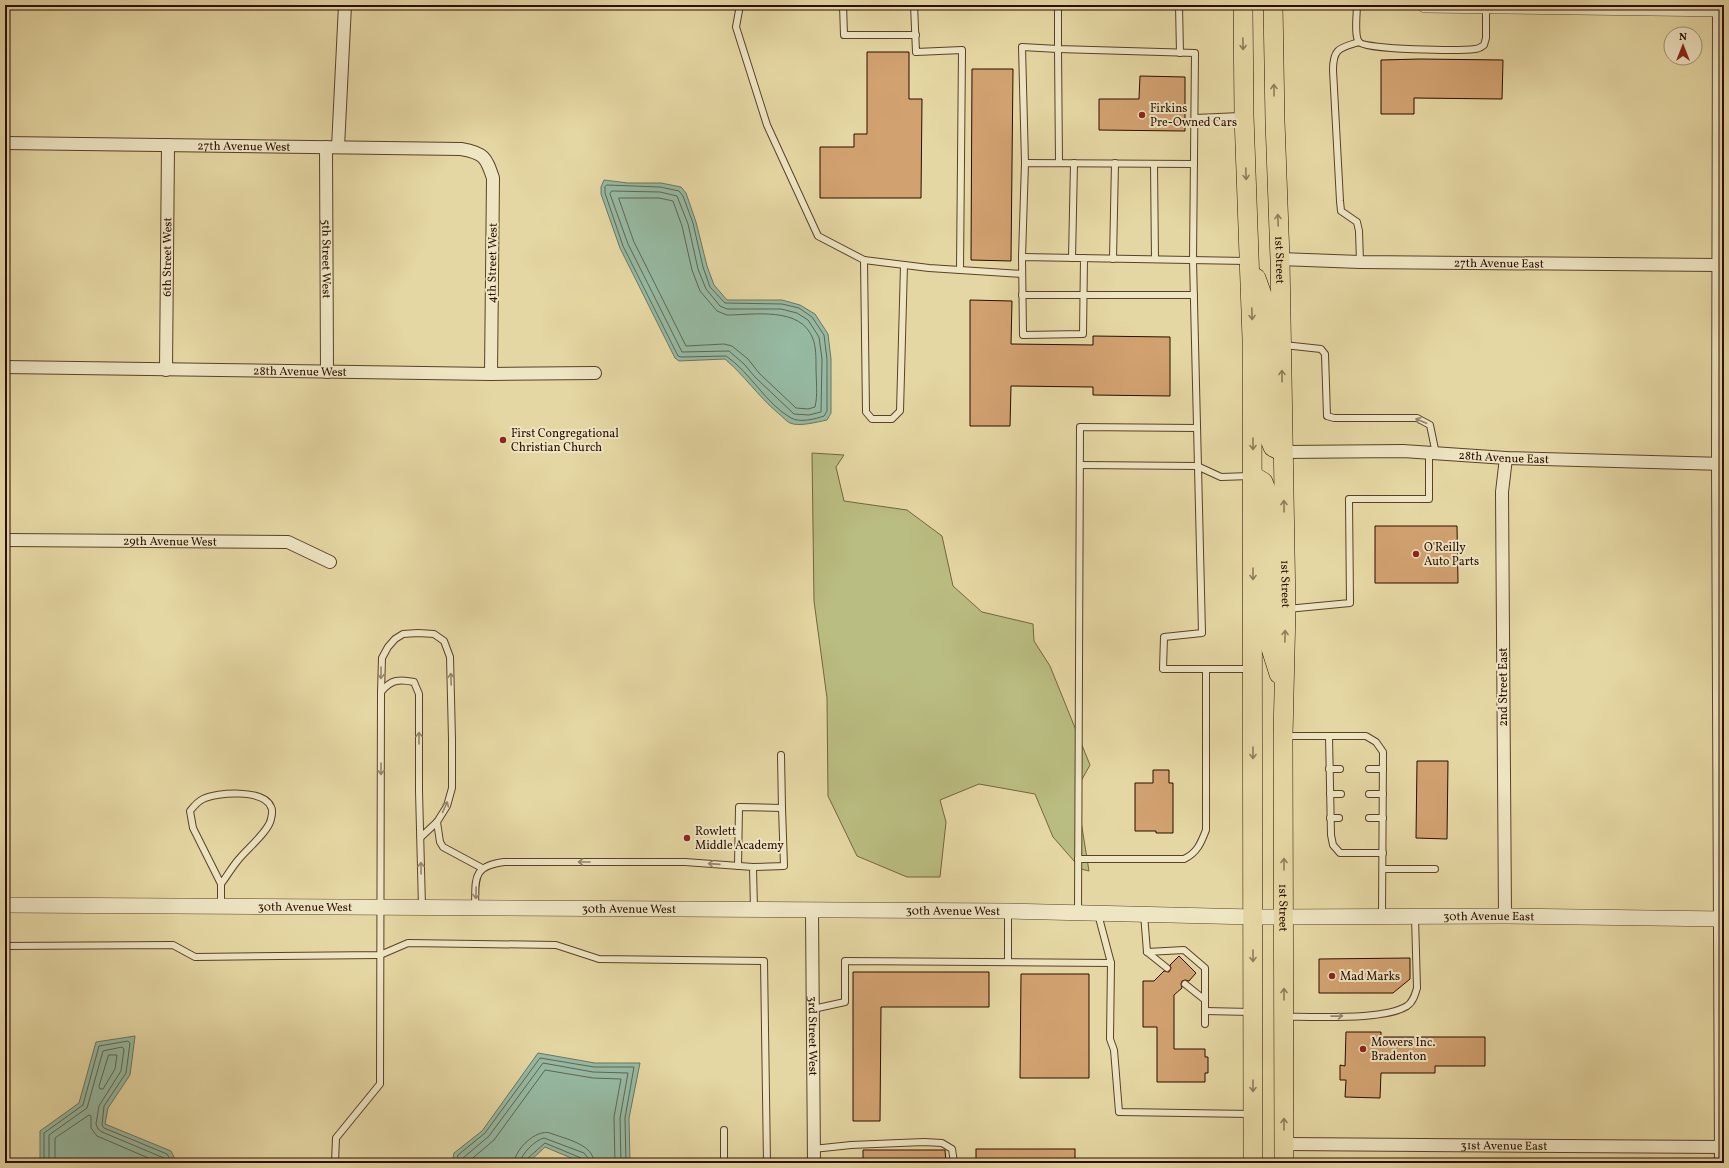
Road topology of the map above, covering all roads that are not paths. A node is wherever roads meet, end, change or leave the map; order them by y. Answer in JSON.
{"nodes":[{"id":1,"x":345,"y":5,"type":"edge"},
{"id":2,"x":740,"y":5,"type":"edge"},
{"id":3,"x":843,"y":5,"type":"edge"},
{"id":4,"x":914,"y":5,"type":"edge"},
{"id":5,"x":1058,"y":5,"type":"edge"},
{"id":6,"x":1179,"y":5,"type":"edge"},
{"id":7,"x":1243,"y":5,"type":"edge"},
{"id":8,"x":1273,"y":5,"type":"edge"},
{"id":9,"x":1357,"y":5,"type":"edge"},
{"id":10,"x":1425,"y":5,"type":"edge"},
{"id":11,"x":1463,"y":5,"type":"edge"},
{"id":12,"x":1486,"y":6,"type":"edge"},
{"id":13,"x":1531,"y":6,"type":"edge"},
{"id":14,"x":1721,"y":9,"type":"edge"},
{"id":15,"x":916,"y":35,"type":"junction"},
{"id":16,"x":1359,"y":42,"type":"junction"},
{"id":17,"x":1058,"y":49,"type":"junction"},
{"id":18,"x":1180,"y":53,"type":"junction"},
{"id":19,"x":1244,"y":116,"type":"junction"},
{"id":20,"x":1195,"y":118,"type":"junction"},
{"id":21,"x":5,"y":143,"type":"edge"},
{"id":22,"x":168,"y":145,"type":"junction"},
{"id":23,"x":332,"y":147,"type":"junction"},
{"id":24,"x":482,"y":156,"type":"joint"},
{"id":25,"x":1025,"y":163,"type":"junction"},
{"id":26,"x":1059,"y":163,"type":"junction"},
{"id":27,"x":1074,"y":163,"type":"junction"},
{"id":28,"x":1115,"y":163,"type":"junction"},
{"id":29,"x":1154,"y":164,"type":"junction"},
{"id":30,"x":1194,"y":164,"type":"junction"},
{"id":31,"x":1022,"y":257,"type":"junction"},
{"id":32,"x":1072,"y":258,"type":"junction"},
{"id":33,"x":1084,"y":258,"type":"junction"},
{"id":34,"x":1113,"y":258,"type":"junction"},
{"id":35,"x":1280,"y":258,"type":"junction"},
{"id":36,"x":1155,"y":259,"type":"junction"},
{"id":37,"x":864,"y":260,"type":"junction"},
{"id":38,"x":1193,"y":260,"type":"junction"},
{"id":39,"x":1250,"y":261,"type":"junction"},
{"id":40,"x":1360,"y":262,"type":"junction"},
{"id":41,"x":904,"y":265,"type":"junction"},
{"id":42,"x":1719,"y":265,"type":"junction"},
{"id":43,"x":960,"y":270,"type":"junction"},
{"id":44,"x":1022,"y":274,"type":"junction"},
{"id":45,"x":1022,"y":295,"type":"junction"},
{"id":46,"x":1194,"y":295,"type":"junction"},
{"id":47,"x":1084,"y":296,"type":"junction"},
{"id":48,"x":1281,"y":344,"type":"junction"},
{"id":49,"x":5,"y":367,"type":"edge"},
{"id":50,"x":166,"y":370,"type":"junction"},
{"id":51,"x":327,"y":372,"type":"junction"},
{"id":52,"x":594,"y":373,"type":"dead end"},
{"id":53,"x":491,"y":374,"type":"junction"},
{"id":54,"x":1197,"y":428,"type":"junction"},
{"id":55,"x":1283,"y":452,"type":"junction"},
{"id":56,"x":1433,"y":453,"type":"junction"},
{"id":57,"x":1506,"y":458,"type":"junction"},
{"id":58,"x":1721,"y":463,"type":"edge"},
{"id":59,"x":1080,"y":465,"type":"junction"},
{"id":60,"x":1197,"y":466,"type":"junction"},
{"id":61,"x":1253,"y":476,"type":"junction"},
{"id":62,"x":5,"y":540,"type":"edge"},
{"id":63,"x":330,"y":562,"type":"dead end"},
{"id":64,"x":1286,"y":609,"type":"junction"},
{"id":65,"x":1253,"y":669,"type":"junction"},
{"id":66,"x":1206,"y":670,"type":"junction"},
{"id":67,"x":1284,"y":691,"type":"junction"},
{"id":68,"x":381,"y":692,"type":"junction"},
{"id":69,"x":1283,"y":736,"type":"junction"},
{"id":70,"x":1329,"y":736,"type":"junction"},
{"id":71,"x":781,"y":755,"type":"dead end"},
{"id":72,"x":1329,"y":769,"type":"junction"},
{"id":73,"x":1340,"y":769,"type":"dead end"},
{"id":74,"x":1369,"y":769,"type":"dead end"},
{"id":75,"x":1383,"y":769,"type":"junction"},
{"id":76,"x":1330,"y":794,"type":"junction"},
{"id":77,"x":1341,"y":794,"type":"dead end"},
{"id":78,"x":1369,"y":794,"type":"dead end"},
{"id":79,"x":1383,"y":794,"type":"junction"},
{"id":80,"x":782,"y":808,"type":"junction"},
{"id":81,"x":1330,"y":818,"type":"junction"},
{"id":82,"x":1339,"y":818,"type":"dead end"},
{"id":83,"x":1369,"y":818,"type":"dead end"},
{"id":84,"x":1383,"y":818,"type":"junction"},
{"id":85,"x":437,"y":822,"type":"junction"},
{"id":86,"x":421,"y":837,"type":"junction"},
{"id":87,"x":1383,"y":853,"type":"junction"},
{"id":88,"x":1078,"y":860,"type":"junction"},
{"id":89,"x":738,"y":866,"type":"junction"},
{"id":90,"x":753,"y":867,"type":"junction"},
{"id":91,"x":482,"y":868,"type":"junction"},
{"id":92,"x":1383,"y":869,"type":"junction"},
{"id":93,"x":1435,"y":869,"type":"dead end"},
{"id":94,"x":222,"y":884,"type":"junction"},
{"id":95,"x":5,"y":906,"type":"edge"},
{"id":96,"x":221,"y":906,"type":"junction"},
{"id":97,"x":380,"y":907,"type":"junction"},
{"id":98,"x":422,"y":907,"type":"junction"},
{"id":99,"x":476,"y":907,"type":"junction"},
{"id":100,"x":754,"y":909,"type":"junction"},
{"id":101,"x":812,"y":910,"type":"junction"},
{"id":102,"x":1008,"y":911,"type":"junction"},
{"id":103,"x":1078,"y":912,"type":"junction"},
{"id":104,"x":1098,"y":913,"type":"junction"},
{"id":105,"x":1144,"y":914,"type":"junction"},
{"id":106,"x":1505,"y":916,"type":"junction"},
{"id":107,"x":1253,"y":917,"type":"junction"},
{"id":108,"x":1284,"y":917,"type":"junction"},
{"id":109,"x":1382,"y":917,"type":"junction"},
{"id":110,"x":1415,"y":917,"type":"junction"},
{"id":111,"x":1722,"y":919,"type":"edge"},
{"id":112,"x":5,"y":946,"type":"edge"},
{"id":113,"x":1147,"y":952,"type":"junction"},
{"id":114,"x":380,"y":955,"type":"junction"},
{"id":115,"x":1008,"y":962,"type":"junction"},
{"id":116,"x":1111,"y":963,"type":"junction"},
{"id":117,"x":1167,"y":968,"type":"dead end"},
{"id":118,"x":1185,"y":984,"type":"dead end"},
{"id":119,"x":1205,"y":1000,"type":"junction"},
{"id":120,"x":813,"y":1008,"type":"junction"},
{"id":121,"x":1205,"y":1011,"type":"junction"},
{"id":122,"x":1253,"y":1012,"type":"junction"},
{"id":123,"x":1284,"y":1017,"type":"junction"},
{"id":124,"x":1205,"y":1024,"type":"dead end"},
{"id":125,"x":1253,"y":1114,"type":"junction"},
{"id":126,"x":724,"y":1130,"type":"dead end"},
{"id":127,"x":1722,"y":1147,"type":"edge"},
{"id":128,"x":814,"y":1149,"type":"junction"},
{"id":129,"x":1284,"y":1154,"type":"edge"},
{"id":130,"x":335,"y":1163,"type":"edge"},
{"id":131,"x":724,"y":1163,"type":"edge"},
{"id":132,"x":767,"y":1163,"type":"edge"},
{"id":133,"x":814,"y":1163,"type":"edge"},
{"id":134,"x":954,"y":1163,"type":"edge"},
{"id":135,"x":1253,"y":1163,"type":"edge"},
{"id":136,"x":1721,"y":1163,"type":"edge"}],
"edges":[{"from":1,"to":23,"type":"street","name":"5th Street West"},
{"from":2,"to":37,"type":"lane"},
{"from":3,"to":15,"type":"lane"},
{"from":4,"to":15,"type":"lane"},
{"from":5,"to":17,"type":"lane"},
{"from":6,"to":18,"type":"lane"},
{"from":7,"to":19,"type":"main road","one_way":true},
{"from":35,"to":8,"type":"main road","name":"1st Street","one_way":true},
{"from":9,"to":16,"type":"lane"},
{"from":10,"to":11,"type":"street"},
{"from":11,"to":12,"type":"street"},
{"from":12,"to":13,"type":"street"},
{"from":12,"to":16,"type":"lane"},
{"from":13,"to":14,"type":"street"},
{"from":14,"to":42,"type":"street"},
{"from":15,"to":43,"type":"lane"},
{"from":16,"to":40,"type":"lane"},
{"from":17,"to":18,"type":"lane"},
{"from":17,"to":25,"type":"lane"},
{"from":17,"to":26,"type":"lane"},
{"from":18,"to":20,"type":"lane"},
{"from":19,"to":20,"type":"lane"},
{"from":19,"to":39,"type":"main road","one_way":true},
{"from":20,"to":30,"type":"lane"},
{"from":21,"to":22,"type":"street","name":"27th Avenue West"},
{"from":22,"to":23,"type":"street","name":"27th Avenue West"},
{"from":22,"to":50,"type":"street","name":"6th Street West"},
{"from":23,"to":24,"type":"street","name":"27th Avenue West"},
{"from":23,"to":51,"type":"street","name":"5th Street West"},
{"from":24,"to":53,"type":"street","name":"4th Street West"},
{"from":25,"to":26,"type":"lane"},
{"from":25,"to":31,"type":"lane"},
{"from":26,"to":27,"type":"lane"},
{"from":27,"to":28,"type":"lane"},
{"from":27,"to":32,"type":"lane"},
{"from":28,"to":29,"type":"lane"},
{"from":28,"to":34,"type":"lane"},
{"from":29,"to":30,"type":"lane"},
{"from":29,"to":36,"type":"lane"},
{"from":30,"to":38,"type":"lane"},
{"from":31,"to":32,"type":"lane"},
{"from":31,"to":44,"type":"lane"},
{"from":32,"to":33,"type":"lane"},
{"from":33,"to":34,"type":"lane"},
{"from":33,"to":47,"type":"lane"},
{"from":34,"to":36,"type":"lane"},
{"from":35,"to":40,"type":"street","name":"27th Avenue East"},
{"from":35,"to":48,"type":"main road","name":"1st Street"},
{"from":36,"to":38,"type":"lane"},
{"from":37,"to":41,"type":"lane"},
{"from":37,"to":41,"type":"lane"},
{"from":38,"to":39,"type":"lane"},
{"from":38,"to":46,"type":"lane"},
{"from":39,"to":55,"type":"main road"},
{"from":39,"to":61,"type":"main road","one_way":true},
{"from":40,"to":42,"type":"street","name":"27th Avenue East"},
{"from":41,"to":43,"type":"lane"},
{"from":42,"to":58,"type":"street"},
{"from":43,"to":44,"type":"lane"},
{"from":44,"to":45,"type":"lane"},
{"from":45,"to":47,"type":"lane"},
{"from":45,"to":47,"type":"lane"},
{"from":46,"to":47,"type":"lane"},
{"from":46,"to":54,"type":"lane"},
{"from":55,"to":48,"type":"main road","name":"1st Street","one_way":true},
{"from":56,"to":48,"type":"lane","one_way":true},
{"from":49,"to":50,"type":"street","name":"28th Avenue West"},
{"from":50,"to":51,"type":"street","name":"28th Avenue West"},
{"from":51,"to":53,"type":"street","name":"28th Avenue West"},
{"from":52,"to":53,"type":"street","name":"28th Avenue West"},
{"from":54,"to":59,"type":"lane"},
{"from":54,"to":60,"type":"lane"},
{"from":55,"to":56,"type":"street","name":"28th Avenue East"},
{"from":64,"to":55,"type":"main road","name":"1st Street","one_way":true},
{"from":56,"to":57,"type":"street","name":"28th Avenue East"},
{"from":56,"to":64,"type":"lane"},
{"from":57,"to":58,"type":"street","name":"28th Avenue East"},
{"from":57,"to":106,"type":"street","name":"2nd Street East"},
{"from":58,"to":111,"type":"street"},
{"from":59,"to":60,"type":"lane"},
{"from":59,"to":88,"type":"lane"},
{"from":60,"to":61,"type":"lane"},
{"from":60,"to":66,"type":"lane"},
{"from":61,"to":65,"type":"main road","one_way":true},
{"from":61,"to":67,"type":"main road"},
{"from":62,"to":63,"type":"street","name":"29th Avenue West"},
{"from":67,"to":64,"type":"main road","name":"1st Street","one_way":true},
{"from":65,"to":66,"type":"lane"},
{"from":65,"to":107,"type":"main road","one_way":true},
{"from":66,"to":88,"type":"lane"},
{"from":67,"to":69,"type":"main road","name":"1st Street"},
{"from":85,"to":68,"type":"lane","one_way":true},
{"from":86,"to":68,"type":"lane","one_way":true},
{"from":68,"to":97,"type":"lane","one_way":true},
{"from":69,"to":70,"type":"lane"},
{"from":108,"to":69,"type":"main road","name":"1st Street","one_way":true},
{"from":70,"to":72,"type":"lane"},
{"from":70,"to":75,"type":"lane"},
{"from":71,"to":80,"type":"lane"},
{"from":72,"to":73,"type":"lane"},
{"from":72,"to":76,"type":"lane"},
{"from":74,"to":75,"type":"lane"},
{"from":75,"to":79,"type":"lane"},
{"from":76,"to":77,"type":"lane"},
{"from":76,"to":81,"type":"lane"},
{"from":78,"to":79,"type":"lane"},
{"from":79,"to":84,"type":"lane"},
{"from":80,"to":89,"type":"lane"},
{"from":80,"to":90,"type":"lane"},
{"from":81,"to":82,"type":"lane"},
{"from":81,"to":87,"type":"lane"},
{"from":83,"to":84,"type":"lane"},
{"from":84,"to":87,"type":"lane"},
{"from":85,"to":86,"type":"lane"},
{"from":85,"to":91,"type":"lane"},
{"from":98,"to":86,"type":"lane","one_way":true},
{"from":87,"to":92,"type":"lane"},
{"from":88,"to":103,"type":"lane"},
{"from":89,"to":90,"type":"lane"},
{"from":89,"to":91,"type":"lane","one_way":true},
{"from":90,"to":100,"type":"lane"},
{"from":91,"to":99,"type":"lane","one_way":true},
{"from":92,"to":93,"type":"lane"},
{"from":92,"to":109,"type":"lane"},
{"from":94,"to":94,"type":"lane"},
{"from":94,"to":96,"type":"lane"},
{"from":95,"to":96,"type":"street","name":"30th Avenue West"},
{"from":96,"to":97,"type":"street","name":"30th Avenue West"},
{"from":97,"to":98,"type":"street","name":"30th Avenue West"},
{"from":97,"to":114,"type":"lane"},
{"from":98,"to":99,"type":"street","name":"30th Avenue West"},
{"from":99,"to":100,"type":"street","name":"30th Avenue West"},
{"from":100,"to":101,"type":"street","name":"30th Avenue West"},
{"from":101,"to":102,"type":"street","name":"30th Avenue West"},
{"from":101,"to":120,"type":"street","name":"3rd Street West"},
{"from":102,"to":103,"type":"street","name":"30th Avenue West"},
{"from":102,"to":115,"type":"lane"},
{"from":103,"to":104,"type":"street","name":"30th Avenue West"},
{"from":104,"to":105,"type":"street","name":"30th Avenue West"},
{"from":104,"to":116,"type":"lane"},
{"from":105,"to":107,"type":"street","name":"30th Avenue West"},
{"from":105,"to":113,"type":"lane"},
{"from":106,"to":110,"type":"street","name":"30th Avenue East"},
{"from":106,"to":111,"type":"street","name":"30th Avenue East"},
{"from":107,"to":108,"type":"street","name":"30th Avenue East"},
{"from":107,"to":122,"type":"main road","one_way":true},
{"from":108,"to":109,"type":"street","name":"30th Avenue East"},
{"from":123,"to":108,"type":"main road","name":"1st Street","one_way":true},
{"from":109,"to":110,"type":"street","name":"30th Avenue East"},
{"from":123,"to":110,"type":"lane","one_way":true},
{"from":111,"to":127,"type":"street"},
{"from":112,"to":114,"type":"lane"},
{"from":113,"to":117,"type":"lane"},
{"from":113,"to":119,"type":"lane"},
{"from":114,"to":130,"type":"lane"},
{"from":114,"to":132,"type":"lane"},
{"from":115,"to":116,"type":"lane"},
{"from":115,"to":120,"type":"lane"},
{"from":116,"to":125,"type":"lane"},
{"from":118,"to":119,"type":"lane"},
{"from":119,"to":121,"type":"lane"},
{"from":120,"to":128,"type":"street","name":"3rd Street West"},
{"from":121,"to":122,"type":"lane"},
{"from":121,"to":124,"type":"lane"},
{"from":122,"to":125,"type":"main road","one_way":true},
{"from":129,"to":123,"type":"main road","name":"1st Street","one_way":true},
{"from":125,"to":135,"type":"main road"},
{"from":126,"to":131,"type":"lane"},
{"from":127,"to":129,"type":"street","name":"31st Avenue East"},
{"from":127,"to":136,"type":"street"},
{"from":128,"to":133,"type":"street","name":"3rd Street West"},
{"from":128,"to":134,"type":"lane"}]}
